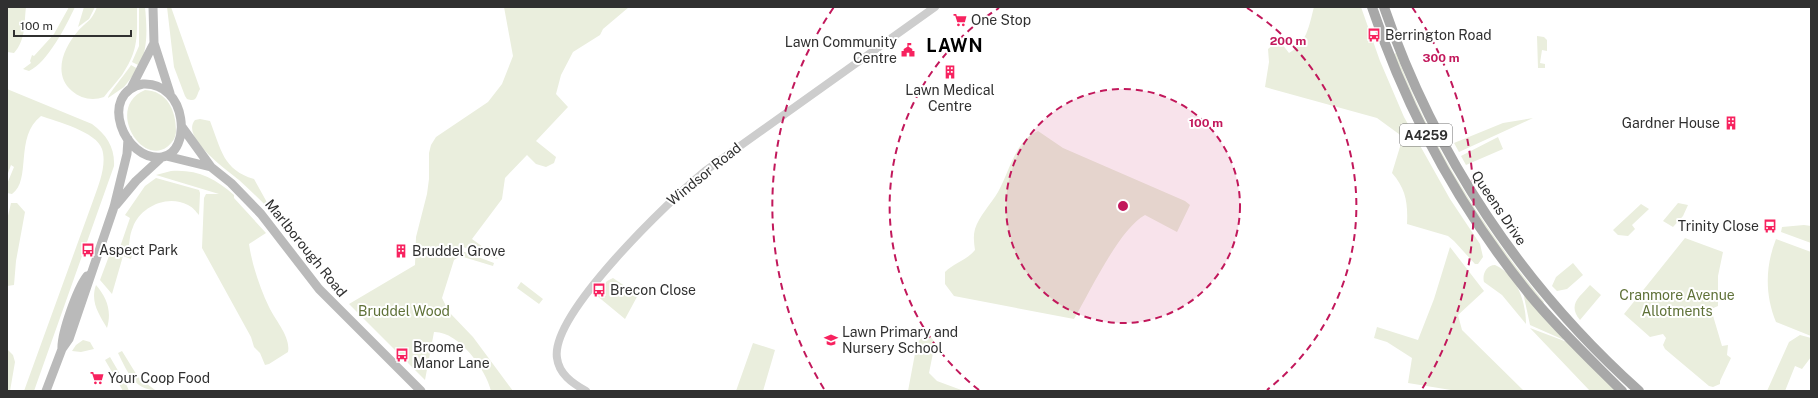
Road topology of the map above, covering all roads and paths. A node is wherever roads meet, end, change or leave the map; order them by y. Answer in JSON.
{"nodes":[{"id":1,"x":153,"y":7,"type":"edge"},
{"id":2,"x":935,"y":7,"type":"edge"},
{"id":3,"x":1372,"y":7,"type":"edge"},
{"id":4,"x":1384,"y":7,"type":"edge"},
{"id":5,"x":154,"y":43,"type":"junction"},
{"id":6,"x":131,"y":88,"type":"junction"},
{"id":7,"x":170,"y":93,"type":"junction"},
{"id":8,"x":182,"y":127,"type":"junction"},
{"id":9,"x":128,"y":139,"type":"junction"},
{"id":10,"x":164,"y":156,"type":"junction"},
{"id":11,"x":211,"y":167,"type":"junction"},
{"id":12,"x":114,"y":207,"type":"junction"},
{"id":13,"x":412,"y":387,"type":"edge"},
{"id":14,"x":46,"y":391,"type":"edge"},
{"id":15,"x":421,"y":391,"type":"edge"},
{"id":16,"x":586,"y":391,"type":"edge"},
{"id":17,"x":1622,"y":391,"type":"edge"},
{"id":18,"x":1639,"y":391,"type":"edge"}],
"edges":[{"from":1,"to":5,"type":"main road"},
{"from":2,"to":16,"type":"street","name":"Windsor Road"},
{"from":3,"to":17,"type":"main road","name":"Queens Drive","number":"A4259"},
{"from":4,"to":18,"type":"main road","name":"Queens Drive","number":"A4259"},
{"from":5,"to":6,"type":"main road"},
{"from":5,"to":7,"type":"main road"},
{"from":6,"to":7,"type":"main road"},
{"from":6,"to":9,"type":"main road"},
{"from":7,"to":8,"type":"main road"},
{"from":8,"to":10,"type":"main road"},
{"from":8,"to":11,"type":"main road","name":"Marlborough Road"},
{"from":9,"to":10,"type":"main road"},
{"from":9,"to":12,"type":"main road"},
{"from":10,"to":11,"type":"main road","name":"Marlborough Road"},
{"from":10,"to":12,"type":"main road"},
{"from":11,"to":13,"type":"main road","name":"Marlborough Road"},
{"from":12,"to":14,"type":"main road"},
{"from":13,"to":15,"type":"main road","name":"Marlborough Road"}]}
